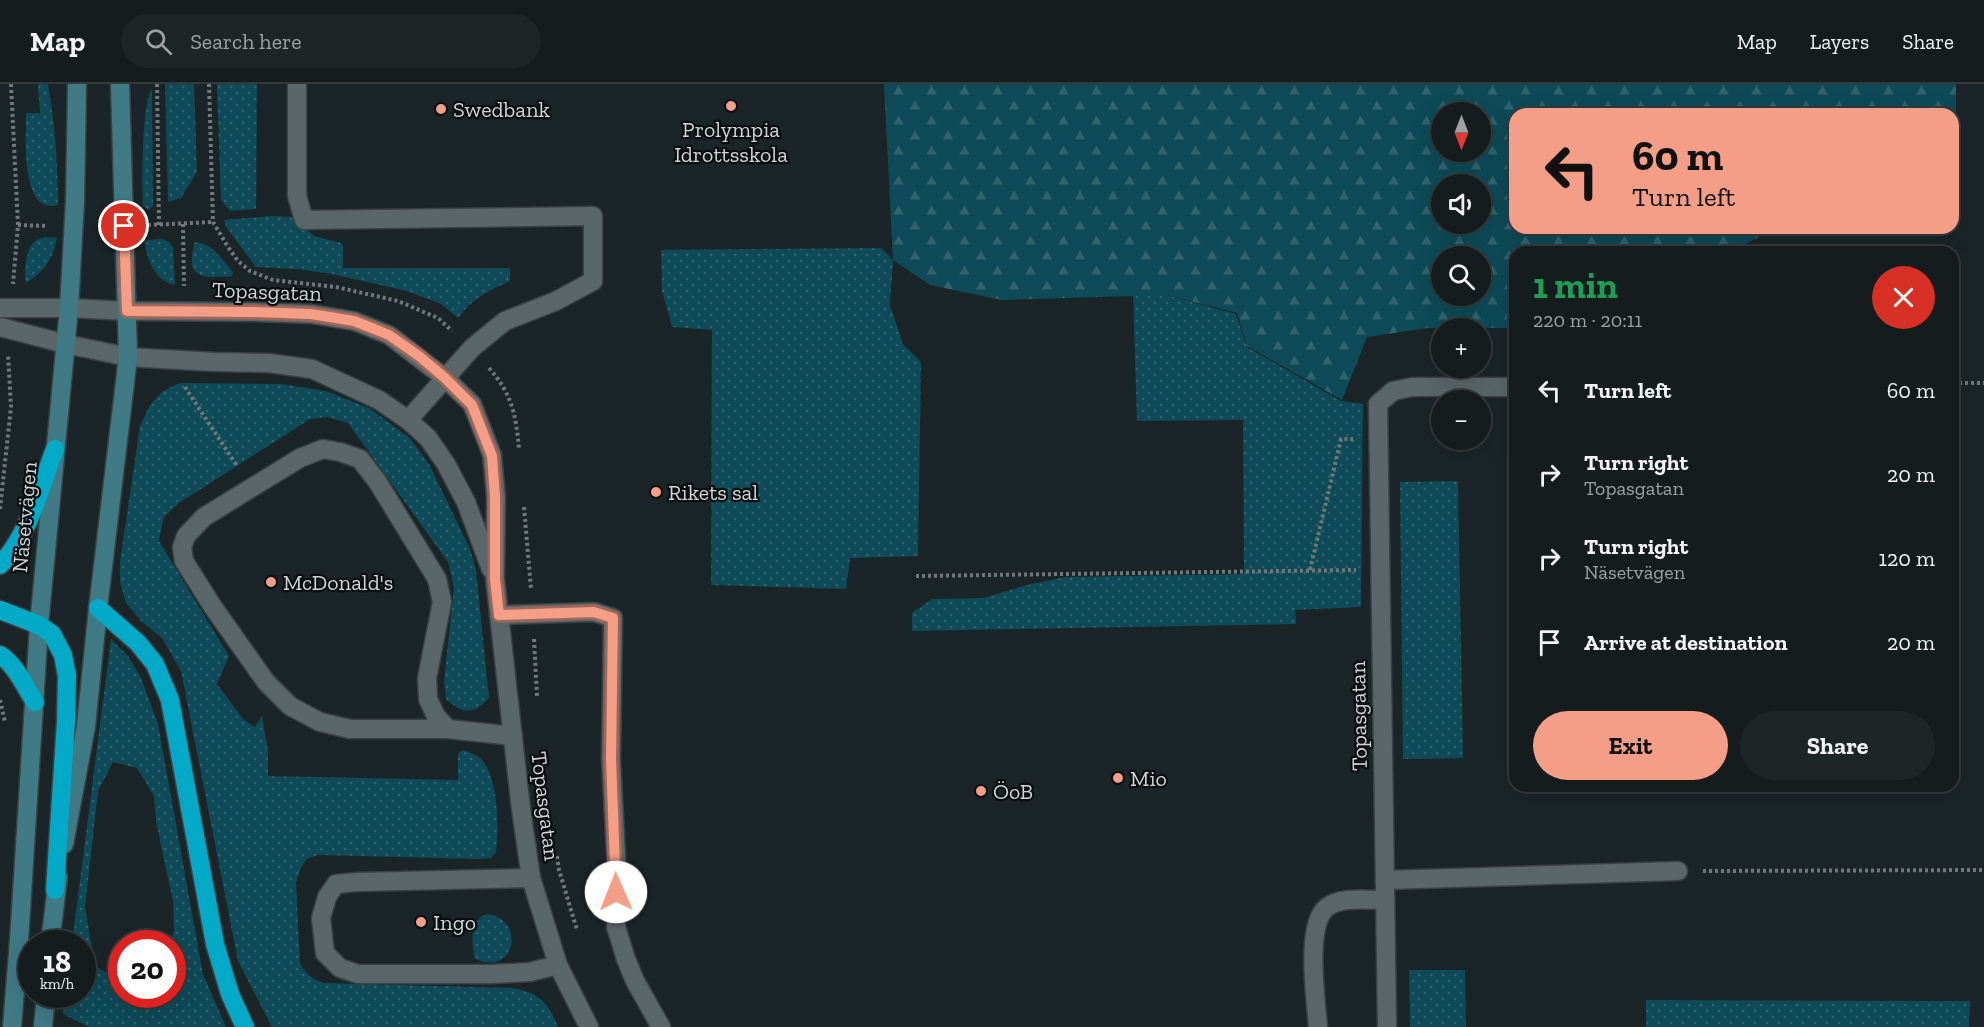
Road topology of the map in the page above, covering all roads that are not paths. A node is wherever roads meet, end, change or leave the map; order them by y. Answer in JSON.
{"nodes":[{"id":1,"x":77,"y":84,"type":"edge"},
{"id":2,"x":120,"y":84,"type":"edge"},
{"id":3,"x":297,"y":84,"type":"edge"},
{"id":4,"x":0,"y":308,"type":"edge"},
{"id":5,"x":69,"y":308,"type":"junction"},
{"id":6,"x":127,"y":311,"type":"junction"},
{"id":7,"x":0,"y":327,"type":"edge"},
{"id":8,"x":66,"y":344,"type":"junction"},
{"id":9,"x":128,"y":357,"type":"junction"},
{"id":10,"x":445,"y":378,"type":"junction"},
{"id":11,"x":1509,"y":387,"type":"edge"},
{"id":12,"x":408,"y":420,"type":"junction"},
{"id":13,"x":55,"y":449,"type":"junction"},
{"id":14,"x":0,"y":565,"type":"edge"},
{"id":15,"x":495,"y":579,"type":"junction"},
{"id":16,"x":98,"y":608,"type":"junction"},
{"id":17,"x":0,"y":610,"type":"edge"},
{"id":18,"x":499,"y":615,"type":"junction"},
{"id":19,"x":39,"y":625,"type":"junction"},
{"id":20,"x":0,"y":655,"type":"edge"},
{"id":21,"x":35,"y":702,"type":"junction"},
{"id":22,"x":448,"y":729,"type":"junction"},
{"id":23,"x":513,"y":736,"type":"junction"},
{"id":24,"x":1678,"y":871,"type":"road end"},
{"id":25,"x":531,"y":878,"type":"junction"},
{"id":26,"x":1385,"y":880,"type":"junction"},
{"id":27,"x":56,"y":890,"type":"junction"},
{"id":28,"x":1385,"y":900,"type":"junction"},
{"id":29,"x":52,"y":930,"type":"edge"},
{"id":30,"x":558,"y":965,"type":"junction"},
{"id":31,"x":45,"y":1008,"type":"edge"},
{"id":32,"x":0,"y":1014,"type":"edge"},
{"id":33,"x":12,"y":1027,"type":"edge"},
{"id":34,"x":19,"y":1027,"type":"edge"},
{"id":35,"x":43,"y":1027,"type":"edge"},
{"id":36,"x":245,"y":1027,"type":"edge"},
{"id":37,"x":589,"y":1027,"type":"edge"},
{"id":38,"x":661,"y":1027,"type":"edge"},
{"id":39,"x":1318,"y":1027,"type":"edge"},
{"id":40,"x":1387,"y":1027,"type":"edge"}],
"edges":[{"from":1,"to":5,"type":"street","name":"Näsetvägen"},
{"from":2,"to":6,"type":"street"},
{"from":3,"to":10,"type":"street"},
{"from":4,"to":5,"type":"street","name":"Topasgatan"},
{"from":5,"to":6,"type":"street","name":"Topasgatan"},
{"from":5,"to":8,"type":"street","name":"Näsetvägen"},
{"from":6,"to":9,"type":"street"},
{"from":6,"to":10,"type":"street","name":"Topasgatan"},
{"from":7,"to":8,"type":"street","name":"Topasgatan"},
{"from":8,"to":9,"type":"street","name":"Topasgatan"},
{"from":8,"to":13,"type":"street","name":"Näsetvägen"},
{"from":9,"to":12,"type":"street","name":"Topasgatan"},
{"from":9,"to":16,"type":"street"},
{"from":10,"to":12,"type":"street"},
{"from":10,"to":15,"type":"street","name":"Topasgatan"},
{"from":11,"to":26,"type":"street","name":"Topasgatan"},
{"from":12,"to":15,"type":"street","name":"Topasgatan"},
{"from":13,"to":14,"type":"highway"},
{"from":13,"to":19,"type":"street","name":"Näsetvägen"},
{"from":15,"to":18,"type":"street","name":"Topasgatan"},
{"from":16,"to":27,"type":"street"},
{"from":16,"to":36,"type":"highway"},
{"from":17,"to":19,"type":"highway"},
{"from":18,"to":23,"type":"street","name":"Topasgatan"},
{"from":18,"to":38,"type":"street"},
{"from":19,"to":21,"type":"street","name":"Näsetvägen"},
{"from":19,"to":27,"type":"highway"},
{"from":20,"to":21,"type":"highway"},
{"from":21,"to":33,"type":"street","name":"Näsetvägen","bridge":true},
{"from":22,"to":22,"type":"street"},
{"from":22,"to":23,"type":"street"},
{"from":23,"to":25,"type":"street","name":"Topasgatan"},
{"from":24,"to":26,"type":"street"},
{"from":25,"to":30,"type":"street","name":"Topasgatan"},
{"from":25,"to":30,"type":"street"},
{"from":26,"to":28,"type":"street","name":"Topasgatan"},
{"from":27,"to":29,"type":"street"},
{"from":28,"to":39,"type":"street"},
{"from":28,"to":40,"type":"street","name":"Topasgatan"},
{"from":30,"to":37,"type":"street","name":"Topasgatan"},
{"from":31,"to":35,"type":"street"},
{"from":32,"to":34,"type":"highway"}]}
